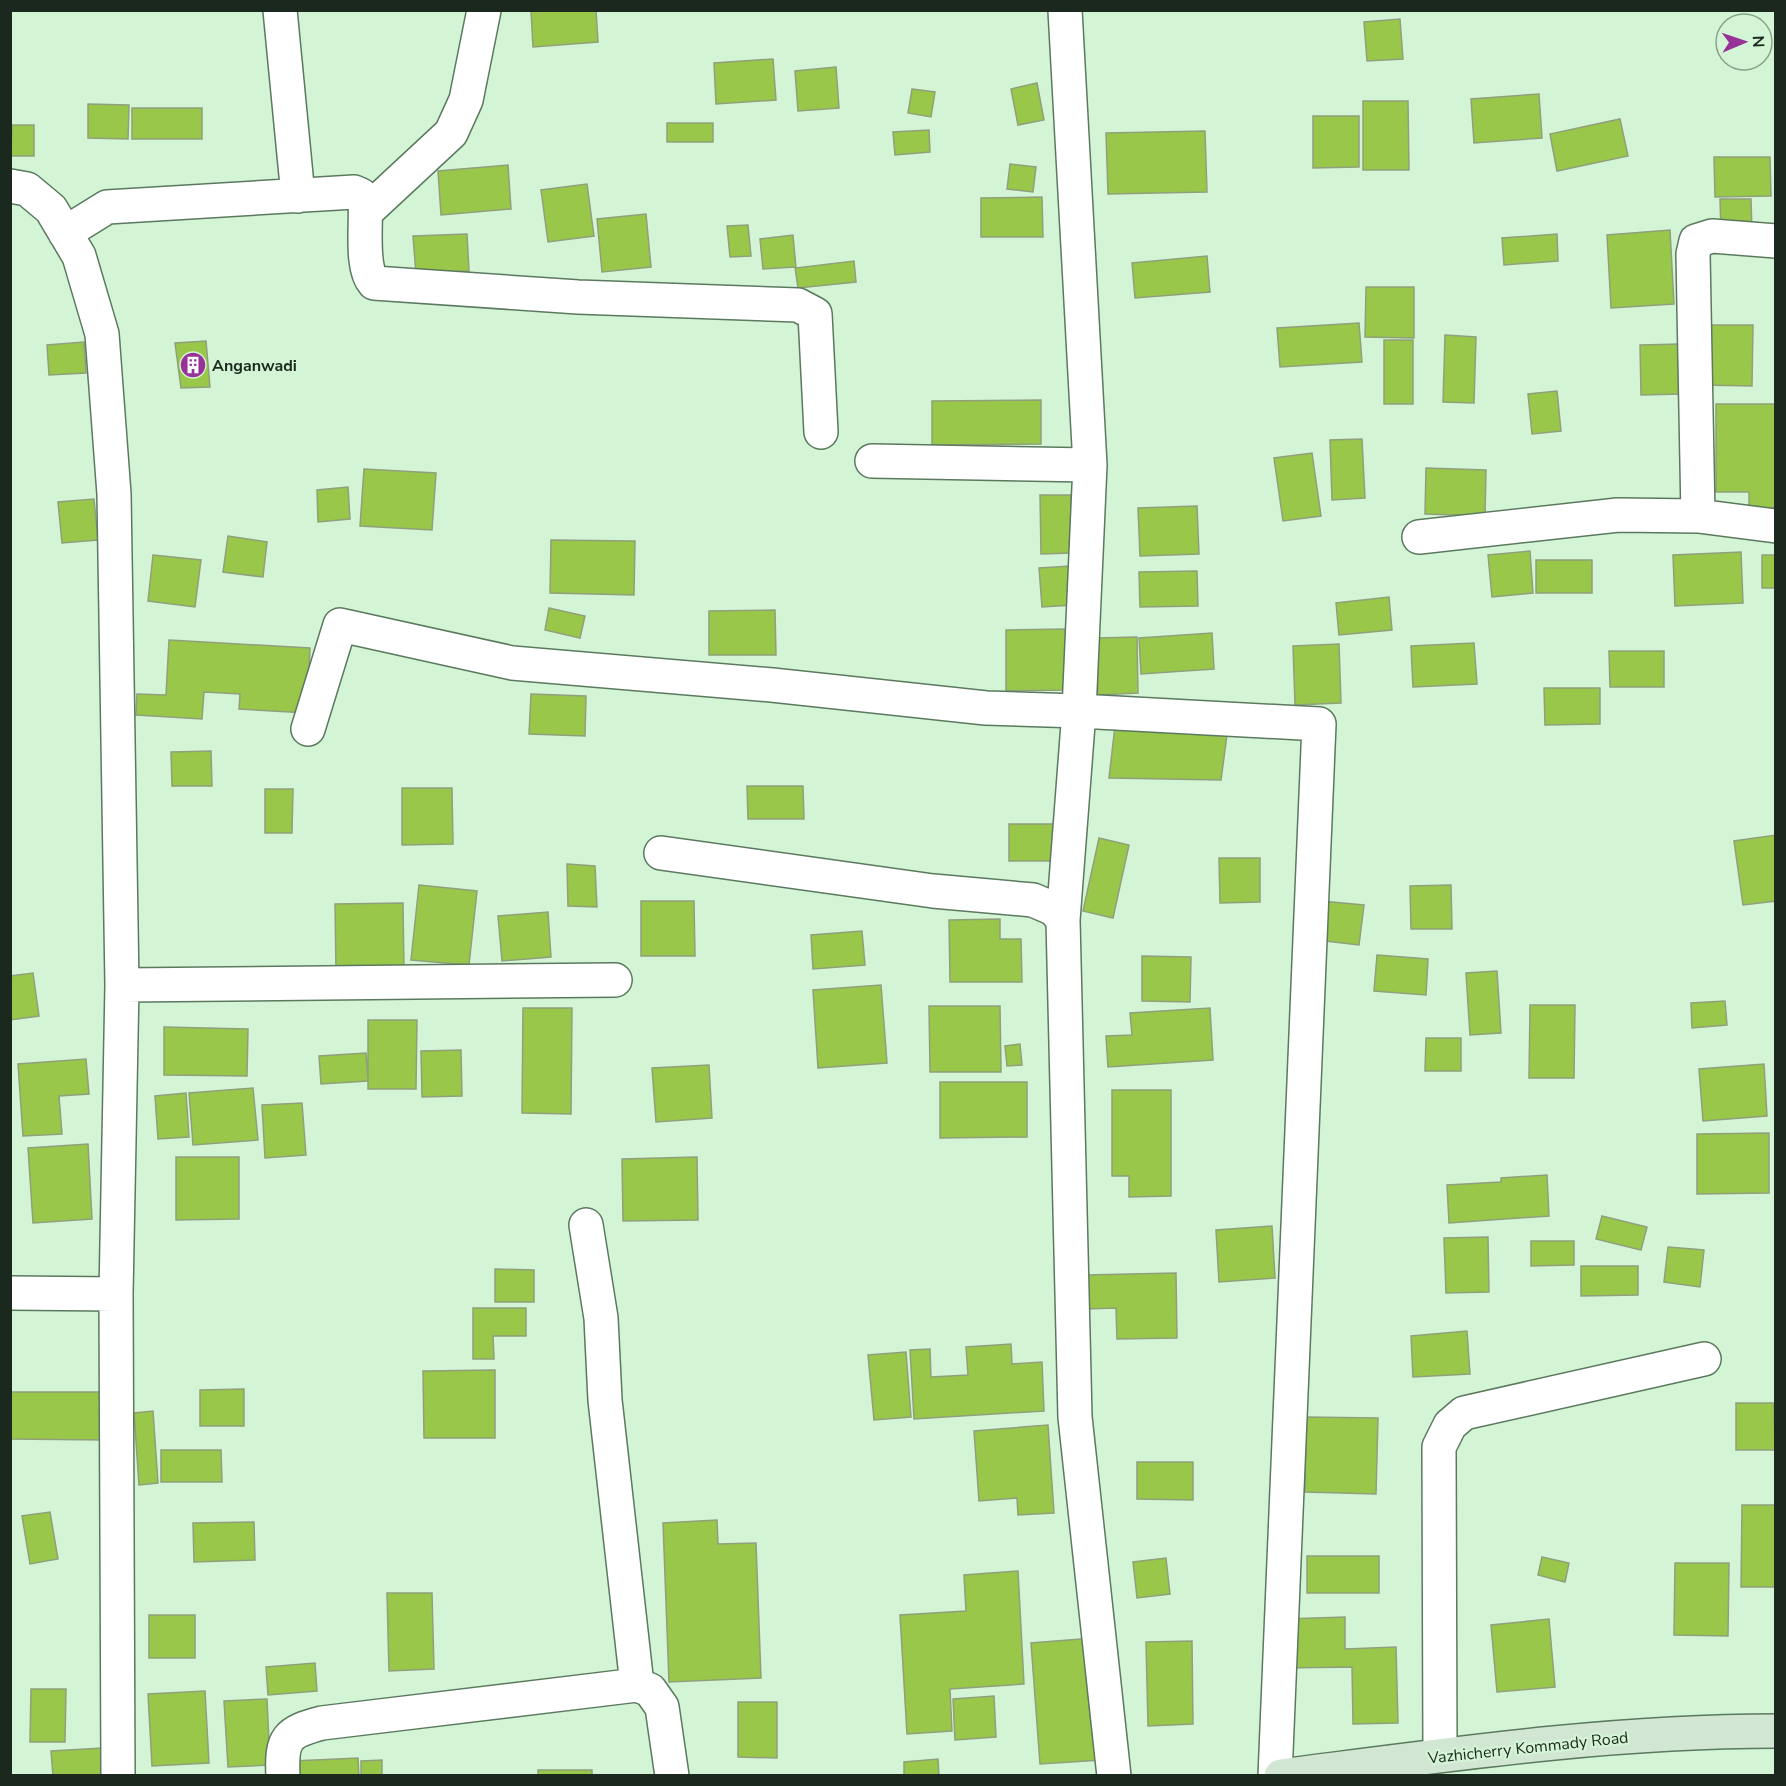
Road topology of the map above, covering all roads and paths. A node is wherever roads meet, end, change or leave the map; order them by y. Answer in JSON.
{"nodes":[{"id":1,"x":280,"y":10,"type":"edge"},
{"id":2,"x":484,"y":10,"type":"edge"},
{"id":3,"x":1065,"y":10,"type":"edge"},
{"id":4,"x":10,"y":186,"type":"edge"},
{"id":5,"x":298,"y":196,"type":"junction"},
{"id":6,"x":366,"y":212,"type":"junction"},
{"id":7,"x":65,"y":233,"type":"junction"},
{"id":8,"x":1776,"y":241,"type":"edge"},
{"id":9,"x":821,"y":432,"type":"dead end"},
{"id":10,"x":872,"y":461,"type":"dead end"},
{"id":11,"x":1090,"y":465,"type":"junction"},
{"id":12,"x":1698,"y":516,"type":"junction"},
{"id":13,"x":1776,"y":526,"type":"edge"},
{"id":14,"x":1419,"y":537,"type":"dead end"},
{"id":15,"x":1079,"y":711,"type":"junction"},
{"id":16,"x":308,"y":729,"type":"dead end"},
{"id":17,"x":661,"y":853,"type":"dead end"},
{"id":18,"x":1063,"y":920,"type":"junction"},
{"id":19,"x":615,"y":980,"type":"dead end"},
{"id":20,"x":122,"y":985,"type":"junction"},
{"id":21,"x":586,"y":1225,"type":"dead end"},
{"id":22,"x":10,"y":1293,"type":"edge"},
{"id":23,"x":116,"y":1294,"type":"junction"},
{"id":24,"x":1704,"y":1359,"type":"dead end"},
{"id":25,"x":637,"y":1685,"type":"junction"},
{"id":26,"x":1776,"y":1731,"type":"edge"},
{"id":27,"x":1440,"y":1755,"type":"junction"},
{"id":28,"x":118,"y":1776,"type":"edge"},
{"id":29,"x":283,"y":1776,"type":"edge"},
{"id":30,"x":672,"y":1776,"type":"edge"},
{"id":31,"x":1114,"y":1776,"type":"edge"},
{"id":32,"x":1275,"y":1776,"type":"edge"},
{"id":33,"x":1281,"y":1776,"type":"edge"}],
"edges":[{"from":1,"to":5,"type":"street"},
{"from":2,"to":6,"type":"street"},
{"from":3,"to":11,"type":"street"},
{"from":4,"to":7,"type":"street"},
{"from":5,"to":6,"type":"street"},
{"from":5,"to":7,"type":"street"},
{"from":6,"to":9,"type":"street"},
{"from":7,"to":20,"type":"street"},
{"from":8,"to":12,"type":"street"},
{"from":10,"to":11,"type":"street"},
{"from":11,"to":15,"type":"street"},
{"from":12,"to":13,"type":"street"},
{"from":12,"to":14,"type":"street"},
{"from":15,"to":16,"type":"street"},
{"from":15,"to":18,"type":"street"},
{"from":15,"to":32,"type":"street"},
{"from":17,"to":18,"type":"street"},
{"from":18,"to":31,"type":"street"},
{"from":19,"to":20,"type":"street"},
{"from":20,"to":23,"type":"street"},
{"from":21,"to":25,"type":"street"},
{"from":22,"to":23,"type":"street"},
{"from":23,"to":28,"type":"street"},
{"from":24,"to":27,"type":"street"},
{"from":25,"to":29,"type":"street"},
{"from":25,"to":30,"type":"street"},
{"from":26,"to":27,"type":"main road","name":"Vazhicherry Kommady Road"},
{"from":27,"to":33,"type":"main road","name":"Vazhicherry Kommady Road"}]}
